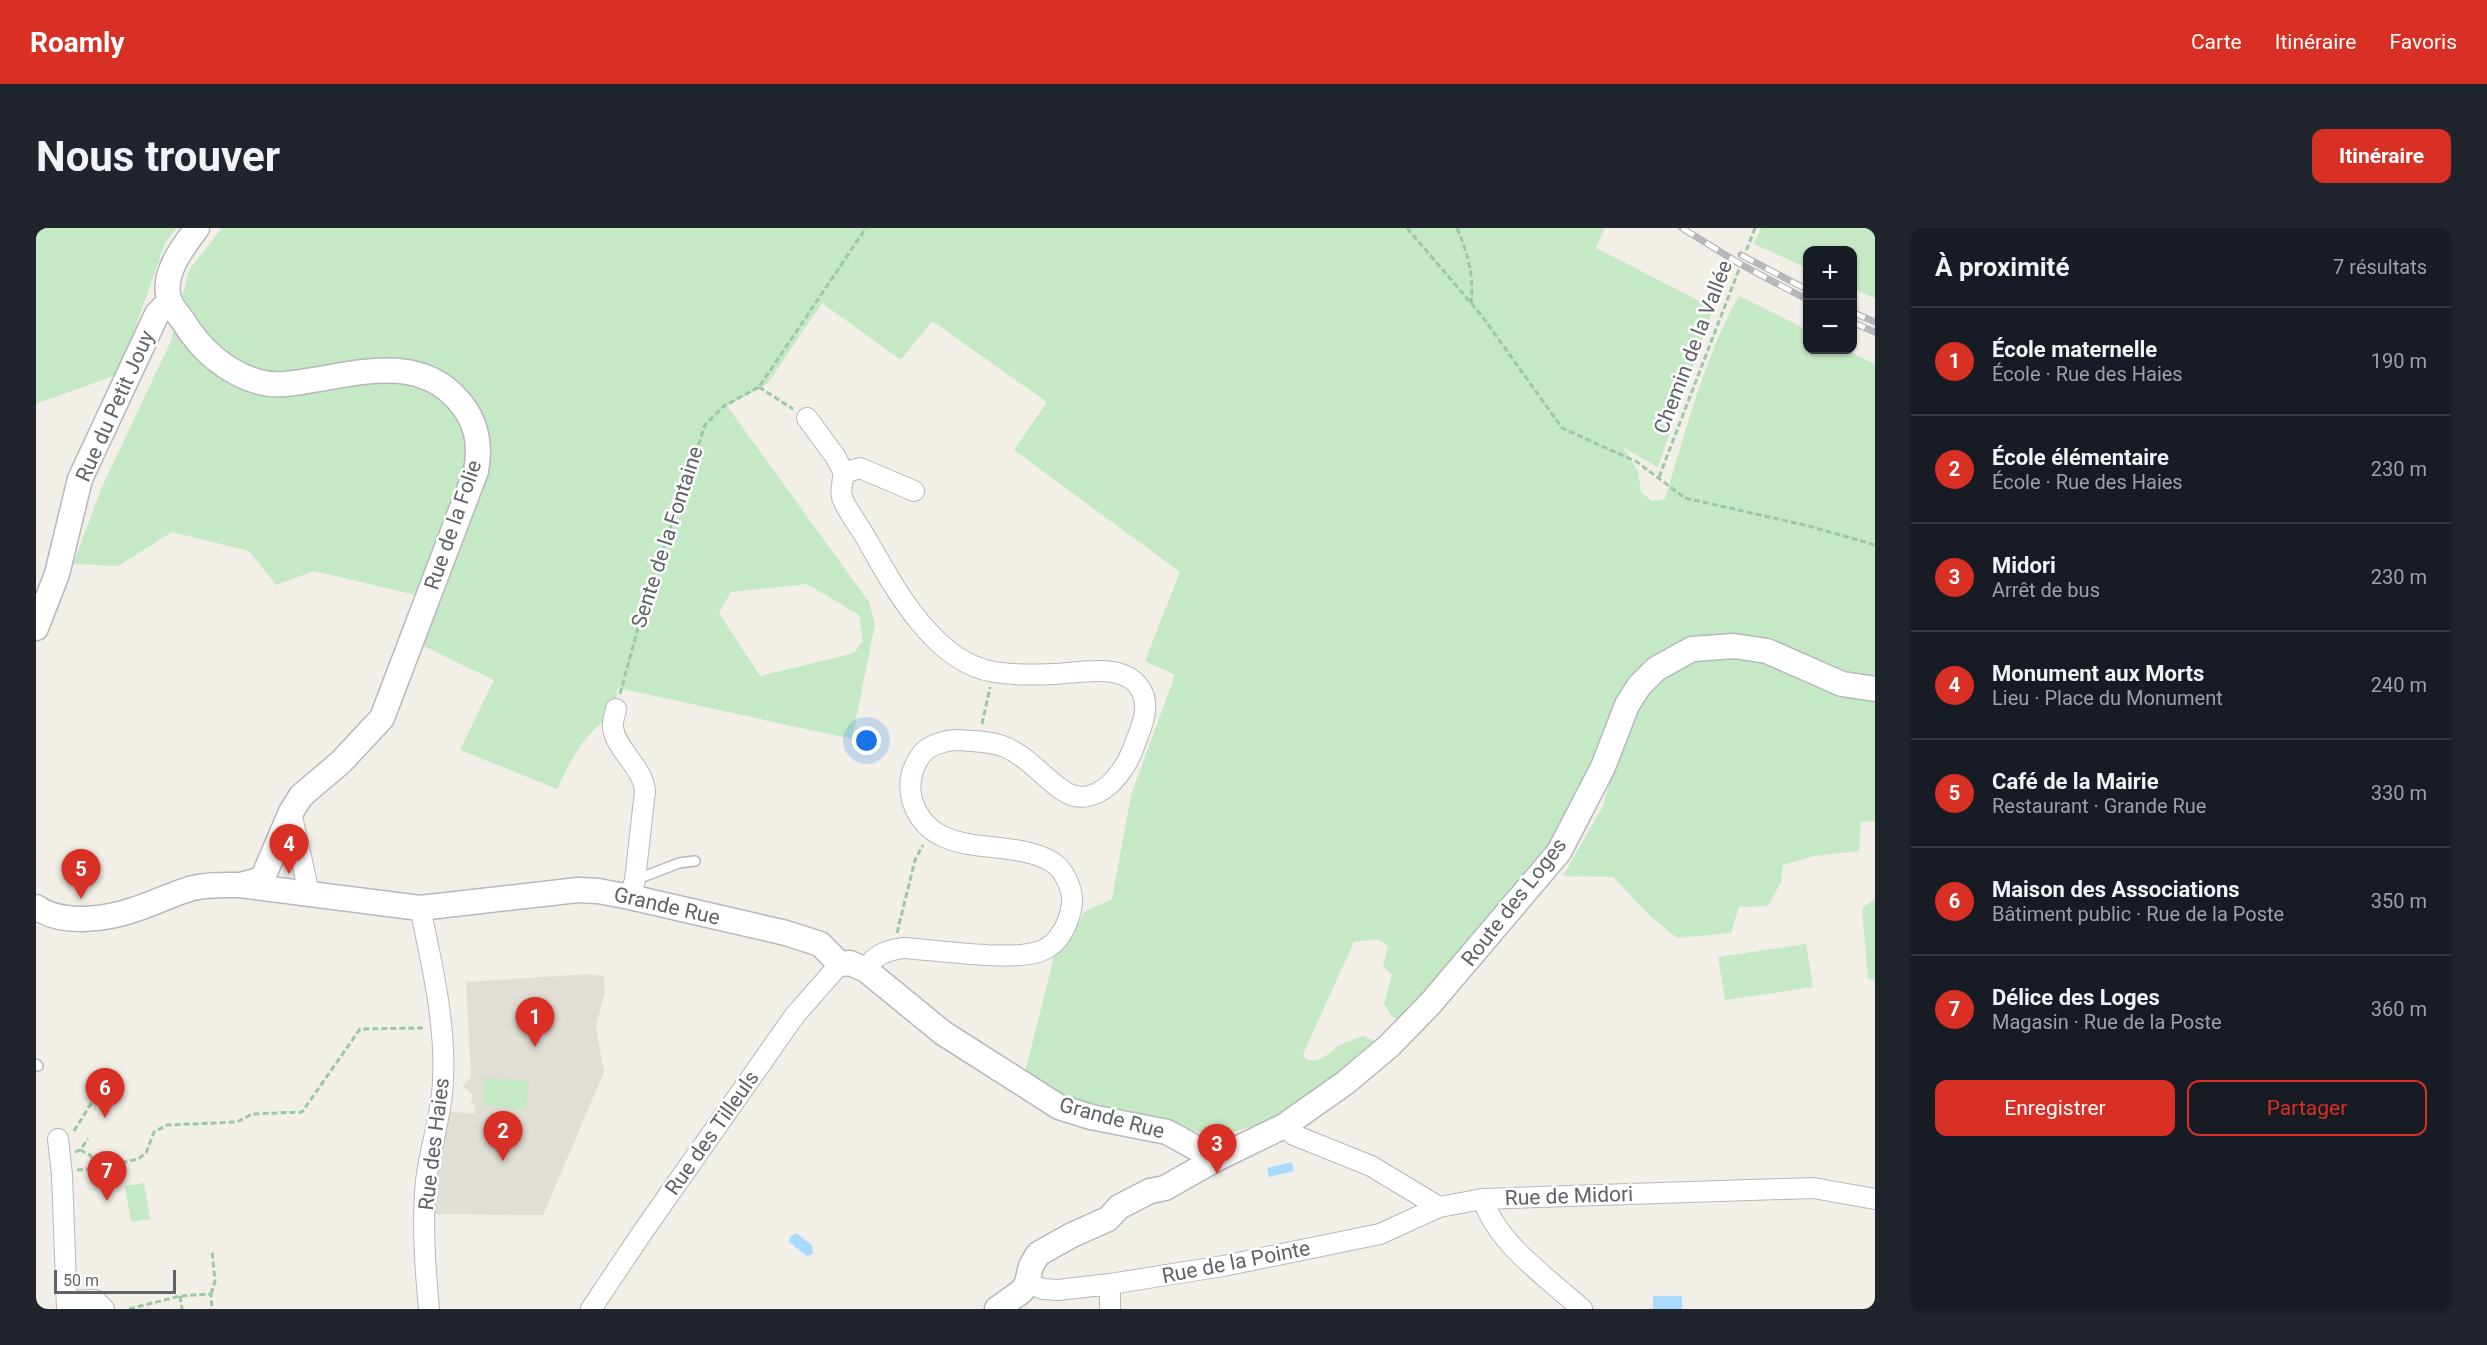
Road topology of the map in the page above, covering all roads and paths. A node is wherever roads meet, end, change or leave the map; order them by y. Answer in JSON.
{"nodes":[{"id":1,"x":197,"y":228,"type":"edge"},
{"id":2,"x":866,"y":228,"type":"edge"},
{"id":3,"x":1407,"y":228,"type":"edge"},
{"id":4,"x":1457,"y":228,"type":"edge"},
{"id":5,"x":1755,"y":228,"type":"edge"},
{"id":6,"x":170,"y":301,"type":"junction"},
{"id":7,"x":1471,"y":303,"type":"junction"},
{"id":8,"x":759,"y":387,"type":"junction"},
{"id":9,"x":807,"y":418,"type":"joint"},
{"id":10,"x":844,"y":473,"type":"junction"},
{"id":11,"x":1659,"y":477,"type":"junction"},
{"id":12,"x":914,"y":491,"type":"dead end"},
{"id":13,"x":1875,"y":545,"type":"edge"},
{"id":14,"x":36,"y":628,"type":"edge"},
{"id":15,"x":993,"y":672,"type":"junction"},
{"id":16,"x":1875,"y":689,"type":"edge"},
{"id":17,"x":616,"y":709,"type":"joint"},
{"id":18,"x":978,"y":741,"type":"junction"},
{"id":19,"x":291,"y":812,"type":"junction"},
{"id":20,"x":931,"y":828,"type":"junction"},
{"id":21,"x":695,"y":861,"type":"dead end"},
{"id":22,"x":240,"y":885,"type":"junction"},
{"id":23,"x":633,"y":889,"type":"junction"},
{"id":24,"x":309,"y":893,"type":"junction"},
{"id":25,"x":420,"y":908,"type":"junction"},
{"id":26,"x":44,"y":915,"type":"edge"},
{"id":27,"x":894,"y":950,"type":"junction"},
{"id":28,"x":840,"y":964,"type":"junction"},
{"id":29,"x":866,"y":970,"type":"junction"},
{"id":30,"x":441,"y":1028,"type":"junction"},
{"id":31,"x":104,"y":1098,"type":"dead end"},
{"id":32,"x":1284,"y":1126,"type":"junction"},
{"id":33,"x":58,"y":1145,"type":"joint"},
{"id":34,"x":80,"y":1150,"type":"dead end"},
{"id":35,"x":1216,"y":1159,"type":"junction"},
{"id":36,"x":100,"y":1168,"type":"junction"},
{"id":37,"x":62,"y":1175,"type":"junction"},
{"id":38,"x":1483,"y":1199,"type":"junction"},
{"id":39,"x":1875,"y":1199,"type":"edge"},
{"id":40,"x":1439,"y":1207,"type":"junction"},
{"id":41,"x":212,"y":1250,"type":"dead end"},
{"id":42,"x":1028,"y":1283,"type":"junction"},
{"id":43,"x":1110,"y":1284,"type":"junction"},
{"id":44,"x":211,"y":1294,"type":"junction"},
{"id":45,"x":180,"y":1296,"type":"junction"},
{"id":46,"x":67,"y":1305,"type":"edge"},
{"id":47,"x":104,"y":1309,"type":"edge"},
{"id":48,"x":129,"y":1309,"type":"edge"},
{"id":49,"x":182,"y":1309,"type":"edge"},
{"id":50,"x":212,"y":1309,"type":"edge"},
{"id":51,"x":429,"y":1309,"type":"edge"},
{"id":52,"x":591,"y":1309,"type":"edge"},
{"id":53,"x":997,"y":1309,"type":"edge"},
{"id":54,"x":1110,"y":1309,"type":"edge"},
{"id":55,"x":1582,"y":1309,"type":"edge"}],
"edges":[{"from":1,"to":6,"type":"street"},
{"from":2,"to":8,"type":"path","name":"Sente de la Fontaine"},
{"from":3,"to":7,"type":"path"},
{"from":4,"to":7,"type":"path"},
{"from":5,"to":11,"type":"path","name":"Chemin de la Vallée"},
{"from":6,"to":14,"type":"street","name":"Rue du Petit Jouy"},
{"from":6,"to":19,"type":"street","name":"Rue de la Folie"},
{"from":7,"to":11,"type":"path"},
{"from":8,"to":9,"type":"path"},
{"from":8,"to":17,"type":"path","name":"Sente de la Fontaine"},
{"from":9,"to":10,"type":"street"},
{"from":10,"to":12,"type":"street"},
{"from":10,"to":15,"type":"street"},
{"from":11,"to":13,"type":"path"},
{"from":15,"to":18,"type":"path"},
{"from":15,"to":18,"type":"street"},
{"from":16,"to":32,"type":"street","name":"Route des Loges"},
{"from":17,"to":23,"type":"street"},
{"from":18,"to":20,"type":"street"},
{"from":19,"to":22,"type":"street","name":"Rue de la Folie"},
{"from":19,"to":24,"type":"street"},
{"from":20,"to":27,"type":"path"},
{"from":20,"to":27,"type":"street"},
{"from":21,"to":23,"type":"lane"},
{"from":22,"to":24,"type":"street","name":"Grande Rue"},
{"from":22,"to":26,"type":"street","name":"Grande Rue"},
{"from":23,"to":25,"type":"street","name":"Grande Rue"},
{"from":23,"to":28,"type":"street","name":"Grande Rue"},
{"from":24,"to":25,"type":"street","name":"Grande Rue"},
{"from":25,"to":30,"type":"street","name":"Rue des Haies"},
{"from":27,"to":29,"type":"street"},
{"from":28,"to":29,"type":"street","name":"Grande Rue"},
{"from":28,"to":52,"type":"street","name":"Rue des Tilleuls"},
{"from":29,"to":35,"type":"street","name":"Grande Rue"},
{"from":30,"to":36,"type":"path"},
{"from":30,"to":51,"type":"street","name":"Rue des Haies"},
{"from":31,"to":33,"type":"path"},
{"from":32,"to":35,"type":"street","name":"Route des Loges"},
{"from":32,"to":40,"type":"street"},
{"from":33,"to":37,"type":"street"},
{"from":34,"to":36,"type":"path"},
{"from":35,"to":42,"type":"street","name":"Route des Loges"},
{"from":36,"to":37,"type":"path"},
{"from":37,"to":46,"type":"street"},
{"from":38,"to":39,"type":"street","name":"Rue de Midori"},
{"from":38,"to":40,"type":"street","name":"Rue de Midori"},
{"from":38,"to":55,"type":"street"},
{"from":40,"to":43,"type":"street","name":"Rue de la Pointe"},
{"from":41,"to":44,"type":"path"},
{"from":42,"to":43,"type":"street","name":"Rue de la Pointe"},
{"from":42,"to":53,"type":"street"},
{"from":43,"to":54,"type":"street"},
{"from":44,"to":45,"type":"path"},
{"from":44,"to":50,"type":"path"},
{"from":45,"to":48,"type":"path"},
{"from":45,"to":49,"type":"path"},
{"from":46,"to":47,"type":"street"}]}
